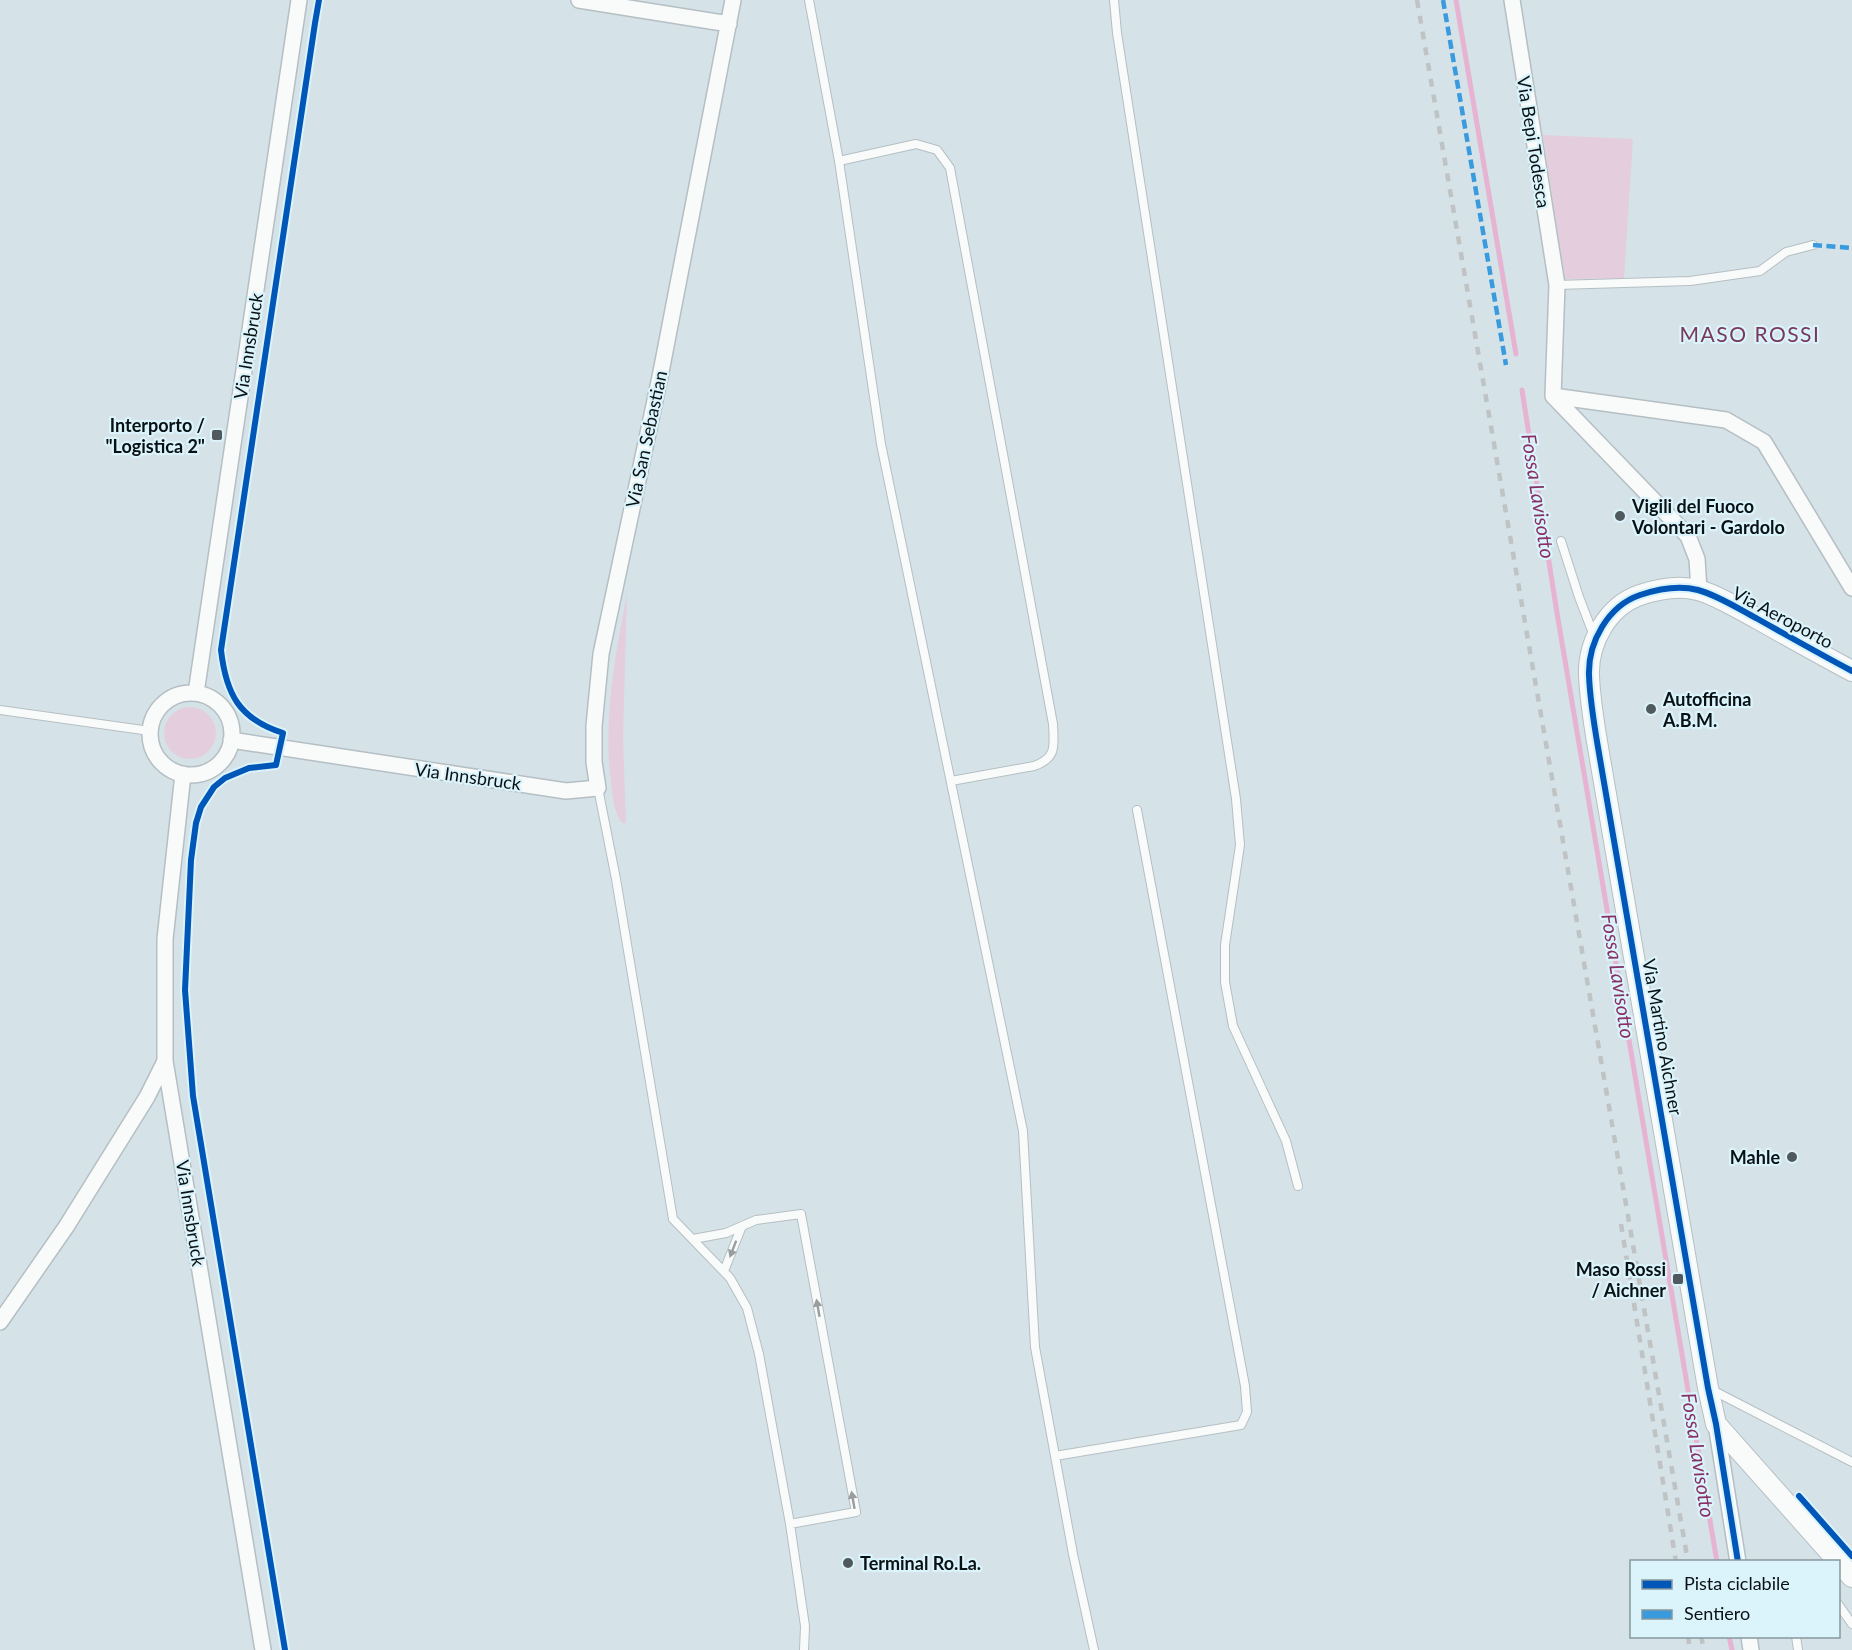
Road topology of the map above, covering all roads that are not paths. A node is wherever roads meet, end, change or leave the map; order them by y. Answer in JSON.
{"nodes":[{"id":1,"x":300,"y":0,"type":"edge"},
{"id":2,"x":579,"y":0,"type":"edge"},
{"id":3,"x":733,"y":0,"type":"edge"},
{"id":4,"x":809,"y":0,"type":"edge"},
{"id":5,"x":1114,"y":0,"type":"edge"},
{"id":6,"x":1512,"y":0,"type":"edge"},
{"id":7,"x":729,"y":24,"type":"junction"},
{"id":8,"x":839,"y":161,"type":"junction"},
{"id":9,"x":1813,"y":245,"type":"dead end"},
{"id":10,"x":1557,"y":285,"type":"junction"},
{"id":11,"x":1553,"y":396,"type":"junction"},
{"id":12,"x":1562,"y":542,"type":"dead end"},
{"id":13,"x":1852,"y":588,"type":"edge"},
{"id":14,"x":1699,"y":590,"type":"junction"},
{"id":15,"x":1595,"y":639,"type":"junction"},
{"id":16,"x":1852,"y":671,"type":"edge"},
{"id":17,"x":196,"y":693,"type":"junction"},
{"id":18,"x":0,"y":710,"type":"edge"},
{"id":19,"x":150,"y":731,"type":"junction"},
{"id":20,"x":231,"y":740,"type":"junction"},
{"id":21,"x":183,"y":774,"type":"junction"},
{"id":22,"x":951,"y":781,"type":"junction"},
{"id":23,"x":598,"y":788,"type":"junction"},
{"id":24,"x":1137,"y":810,"type":"dead end"},
{"id":25,"x":165,"y":1061,"type":"junction"},
{"id":26,"x":1298,"y":1186,"type":"dead end"},
{"id":27,"x":742,"y":1226,"type":"junction"},
{"id":28,"x":693,"y":1239,"type":"junction"},
{"id":29,"x":724,"y":1271,"type":"junction"},
{"id":30,"x":0,"y":1322,"type":"edge"},
{"id":31,"x":1708,"y":1388,"type":"junction"},
{"id":32,"x":1716,"y":1424,"type":"junction"},
{"id":33,"x":1055,"y":1456,"type":"junction"},
{"id":34,"x":1852,"y":1462,"type":"edge"},
{"id":35,"x":790,"y":1524,"type":"junction"},
{"id":36,"x":1738,"y":1560,"type":"edge"},
{"id":37,"x":1837,"y":1560,"type":"edge"},
{"id":38,"x":1840,"y":1564,"type":"edge"},
{"id":39,"x":1852,"y":1577,"type":"edge"},
{"id":40,"x":1840,"y":1606,"type":"edge"},
{"id":41,"x":1852,"y":1624,"type":"edge"},
{"id":42,"x":263,"y":1650,"type":"edge"},
{"id":43,"x":804,"y":1650,"type":"edge"},
{"id":44,"x":1094,"y":1650,"type":"edge"}],
"edges":[{"from":1,"to":17,"type":"street","name":"Via Innsbruck"},
{"from":2,"to":7,"type":"street"},
{"from":3,"to":7,"type":"street","name":"Via San Sebastian"},
{"from":4,"to":8,"type":"lane"},
{"from":5,"to":26,"type":"lane"},
{"from":6,"to":10,"type":"street","name":"Via Bepi Todesca"},
{"from":7,"to":23,"type":"street","name":"Via San Sebastian"},
{"from":8,"to":22,"type":"lane"},
{"from":8,"to":22,"type":"lane"},
{"from":9,"to":10,"type":"lane"},
{"from":10,"to":11,"type":"street","name":"Via Bepi Todesca"},
{"from":11,"to":13,"type":"street"},
{"from":11,"to":14,"type":"street"},
{"from":12,"to":15,"type":"lane"},
{"from":14,"to":15,"type":"street","name":"Via Martino Aichner"},
{"from":14,"to":16,"type":"street","name":"Via Aeroporto"},
{"from":15,"to":31,"type":"street","name":"Via Martino Aichner"},
{"from":17,"to":19,"type":"street"},
{"from":17,"to":20,"type":"street"},
{"from":18,"to":19,"type":"lane"},
{"from":19,"to":21,"type":"street"},
{"from":20,"to":21,"type":"street"},
{"from":20,"to":23,"type":"street","name":"Via Innsbruck"},
{"from":21,"to":25,"type":"street","name":"Via Innsbruck"},
{"from":22,"to":33,"type":"lane"},
{"from":23,"to":28,"type":"lane","name":"Via San Sebastian"},
{"from":24,"to":33,"type":"lane"},
{"from":25,"to":30,"type":"street"},
{"from":25,"to":42,"type":"street","name":"Via Innsbruck"},
{"from":27,"to":28,"type":"lane"},
{"from":27,"to":29,"type":"lane","one_way":true},
{"from":35,"to":27,"type":"lane","one_way":true},
{"from":28,"to":29,"type":"lane","name":"Via San Sebastian"},
{"from":29,"to":35,"type":"lane","name":"Via San Sebastian"},
{"from":31,"to":32,"type":"street","name":"Via Martino Aichner"},
{"from":31,"to":34,"type":"lane"},
{"from":32,"to":36,"type":"street","name":"Via Martino Aichner"},
{"from":32,"to":37,"type":"street"},
{"from":33,"to":44,"type":"lane"},
{"from":35,"to":43,"type":"lane","name":"Via San Sebastian"},
{"from":38,"to":39,"type":"street"},
{"from":40,"to":41,"type":"lane"}]}
